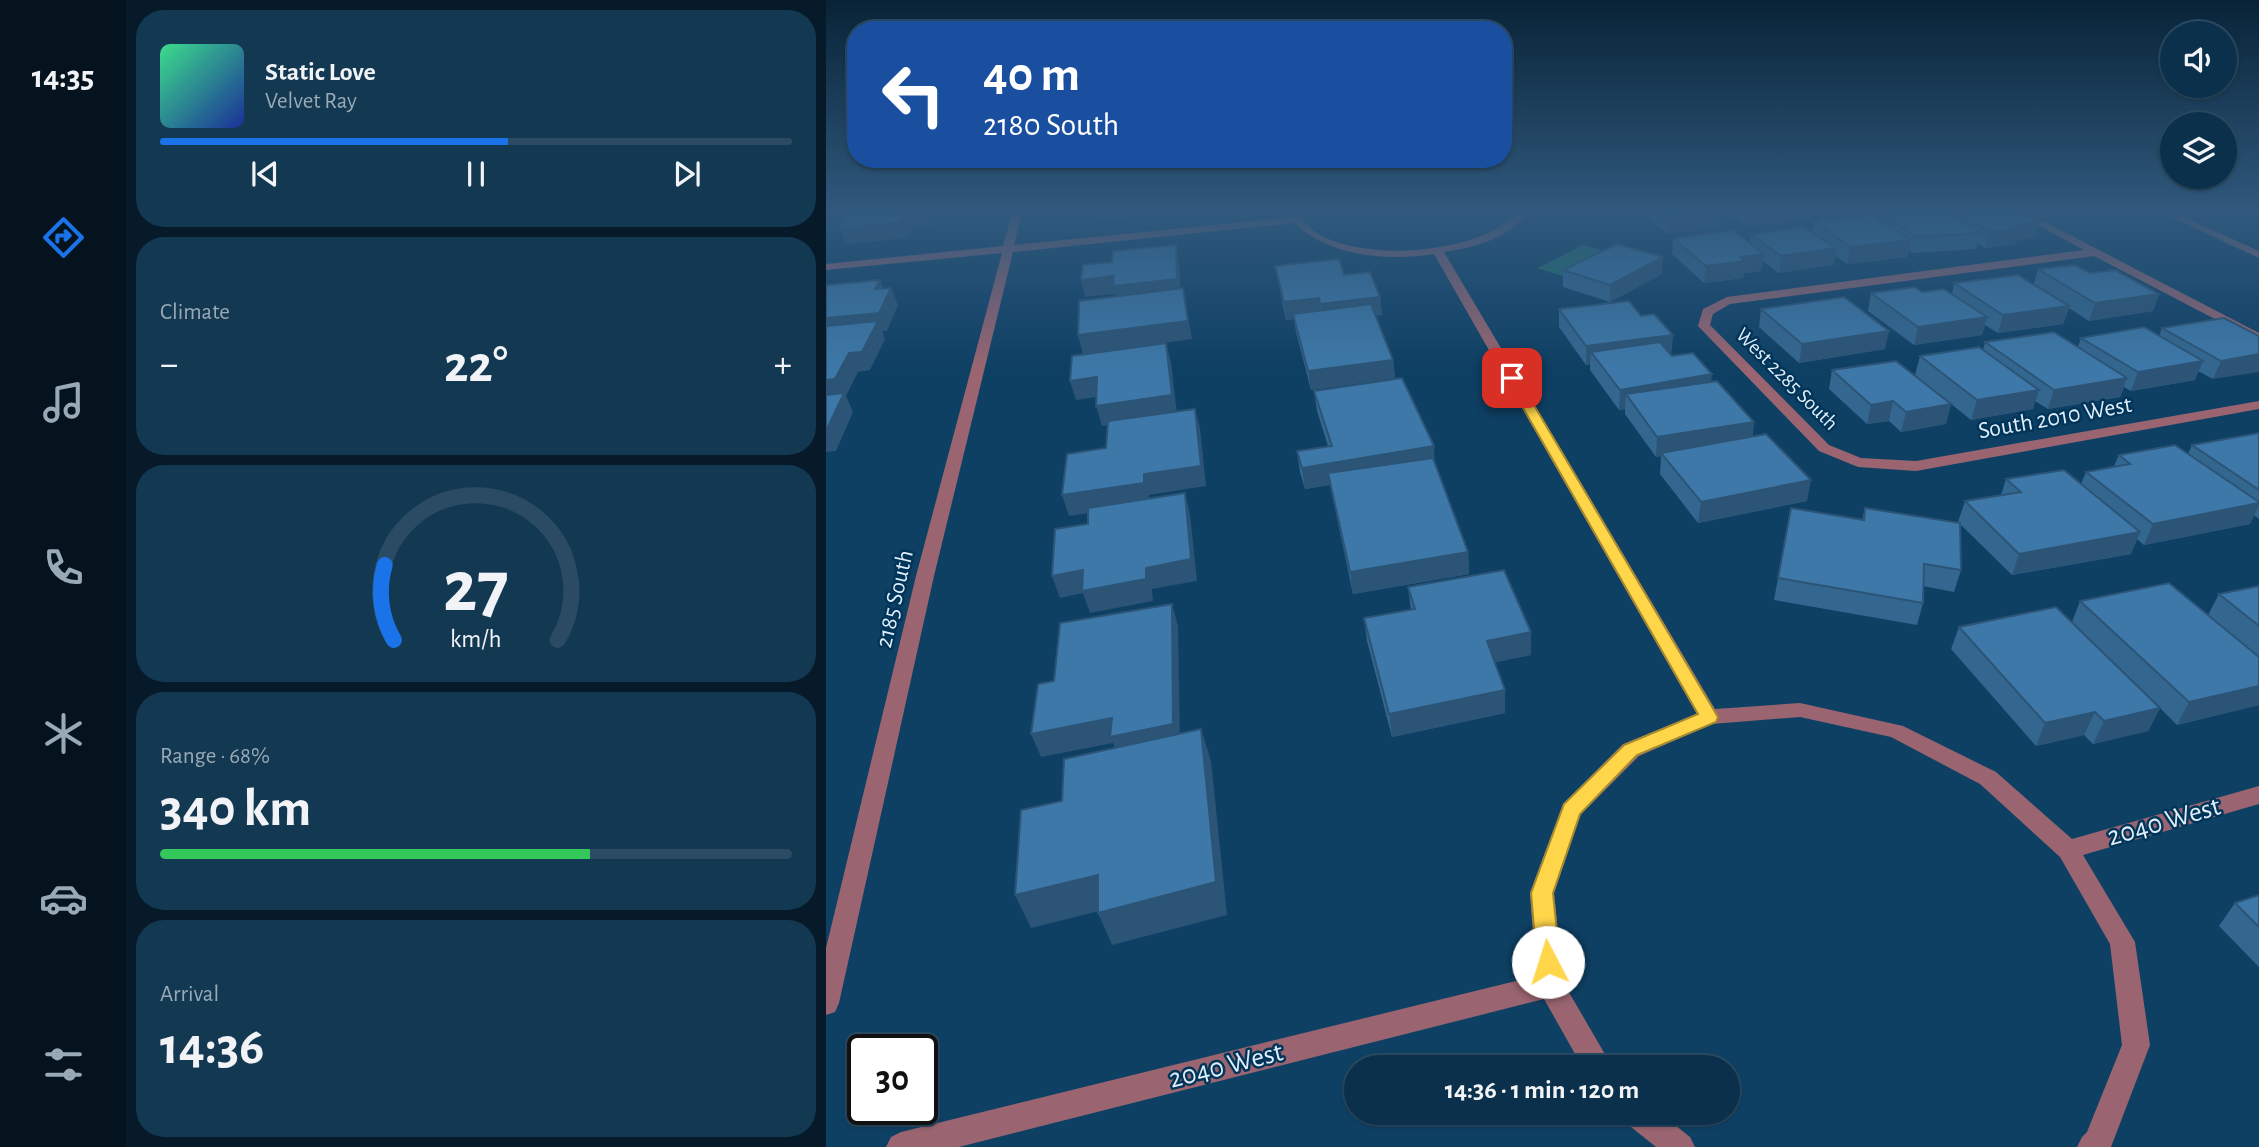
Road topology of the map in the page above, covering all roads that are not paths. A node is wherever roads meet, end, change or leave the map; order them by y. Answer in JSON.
{"nodes":[{"id":1,"x":871,"y":263,"type":"edge"},
{"id":2,"x":1005,"y":263,"type":"edge"},
{"id":3,"x":1444,"y":263,"type":"edge"},
{"id":4,"x":2015,"y":263,"type":"edge"},
{"id":5,"x":2116,"y":263,"type":"edge"},
{"id":6,"x":826,"y":267,"type":"edge"},
{"id":7,"x":2259,"y":338,"type":"edge"},
{"id":8,"x":2259,"y":405,"type":"edge"},
{"id":9,"x":1858,"y":462,"type":"joint"},
{"id":10,"x":1709,"y":717,"type":"junction"},
{"id":11,"x":2259,"y":795,"type":"edge"},
{"id":12,"x":2068,"y":850,"type":"junction"},
{"id":13,"x":1550,"y":985,"type":"junction"},
{"id":14,"x":826,"y":1003,"type":"edge"},
{"id":15,"x":1591,"y":1055,"type":"edge"},
{"id":16,"x":1652,"y":1125,"type":"edge"},
{"id":17,"x":901,"y":1147,"type":"edge"},
{"id":18,"x":1680,"y":1147,"type":"edge"},
{"id":19,"x":2092,"y":1147,"type":"edge"}],
"edges":[{"from":1,"to":6,"type":"street"},
{"from":2,"to":14,"type":"street","name":"2185 South"},
{"from":3,"to":10,"type":"street"},
{"from":4,"to":9,"type":"street","name":"West 2285 South"},
{"from":5,"to":7,"type":"street"},
{"from":8,"to":9,"type":"street","name":"South 2010 West"},
{"from":10,"to":12,"type":"street"},
{"from":10,"to":13,"type":"street"},
{"from":11,"to":12,"type":"street","name":"2040 West"},
{"from":12,"to":19,"type":"street"},
{"from":13,"to":15,"type":"street"},
{"from":13,"to":17,"type":"street","name":"2040 West"},
{"from":16,"to":18,"type":"street"}]}
